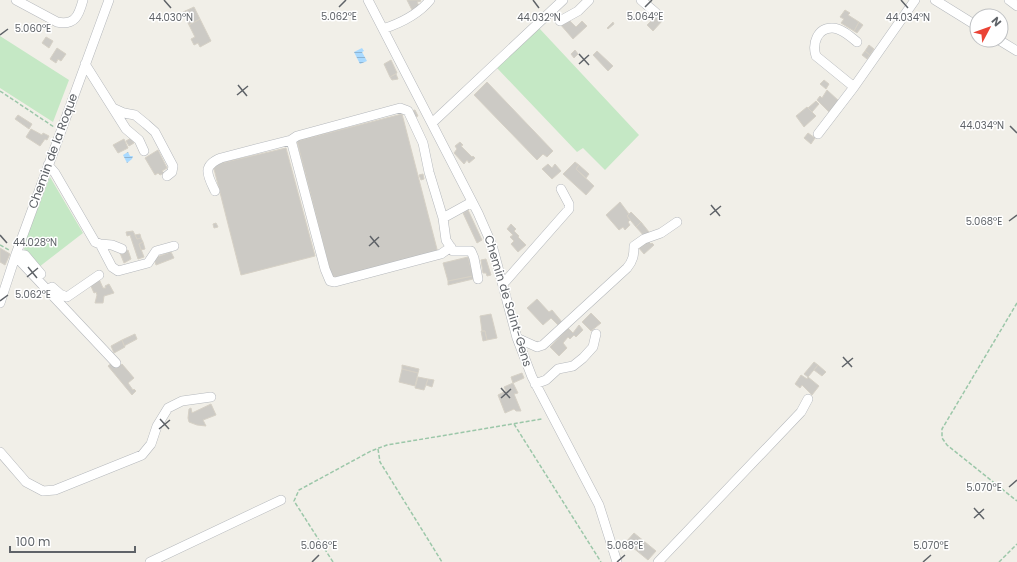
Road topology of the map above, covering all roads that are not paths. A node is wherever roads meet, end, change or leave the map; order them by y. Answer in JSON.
{"nodes":[{"id":1,"x":16,"y":0,"type":"edge"},
{"id":2,"x":83,"y":0,"type":"edge"},
{"id":3,"x":109,"y":0,"type":"edge"},
{"id":4,"x":368,"y":0,"type":"edge"},
{"id":5,"x":430,"y":0,"type":"edge"},
{"id":6,"x":563,"y":0,"type":"edge"},
{"id":7,"x":589,"y":0,"type":"edge"},
{"id":8,"x":641,"y":0,"type":"edge"},
{"id":9,"x":915,"y":0,"type":"edge"},
{"id":10,"x":935,"y":0,"type":"edge"},
{"id":11,"x":1009,"y":0,"type":"edge"},
{"id":12,"x":1017,"y":6,"type":"edge"},
{"id":13,"x":656,"y":13,"type":"dead end"},
{"id":14,"x":560,"y":21,"type":"dead end"},
{"id":15,"x":969,"y":21,"type":"edge"},
{"id":16,"x":383,"y":29,"type":"junction"},
{"id":17,"x":857,"y":42,"type":"dead end"},
{"id":18,"x":85,"y":64,"type":"junction"},
{"id":19,"x":854,"y":87,"type":"junction"},
{"id":20,"x":113,"y":108,"type":"junction"},
{"id":21,"x":432,"y":123,"type":"junction"},
{"id":22,"x":818,"y":134,"type":"dead end"},
{"id":23,"x":291,"y":140,"type":"junction"},
{"id":24,"x":144,"y":151,"type":"dead end"},
{"id":25,"x":48,"y":165,"type":"junction"},
{"id":26,"x":166,"y":176,"type":"dead end"},
{"id":27,"x":561,"y":189,"type":"dead end"},
{"id":28,"x":215,"y":191,"type":"dead end"},
{"id":29,"x":472,"y":202,"type":"junction"},
{"id":30,"x":443,"y":218,"type":"junction"},
{"id":31,"x":677,"y":222,"type":"dead end"},
{"id":32,"x":100,"y":244,"type":"junction"},
{"id":33,"x":174,"y":246,"type":"dead end"},
{"id":34,"x":450,"y":247,"type":"junction"},
{"id":35,"x":122,"y":249,"type":"dead end"},
{"id":36,"x":16,"y":254,"type":"junction"},
{"id":37,"x":99,"y":275,"type":"dead end"},
{"id":38,"x":4,"y":277,"type":"edge"},
{"id":39,"x":478,"y":279,"type":"dead end"},
{"id":40,"x":503,"y":284,"type":"junction"},
{"id":41,"x":0,"y":303,"type":"edge"},
{"id":42,"x":596,"y":334,"type":"dead end"},
{"id":43,"x":517,"y":338,"type":"junction"},
{"id":44,"x":116,"y":363,"type":"dead end"},
{"id":45,"x":535,"y":384,"type":"junction"},
{"id":46,"x":211,"y":397,"type":"dead end"},
{"id":47,"x":808,"y":399,"type":"dead end"},
{"id":48,"x":0,"y":452,"type":"edge"},
{"id":49,"x":281,"y":500,"type":"dead end"},
{"id":50,"x":150,"y":562,"type":"edge"},
{"id":51,"x":616,"y":562,"type":"edge"},
{"id":52,"x":658,"y":562,"type":"edge"}],
"edges":[{"from":1,"to":2,"type":"street"},
{"from":3,"to":18,"type":"street","name":"Chemin de la Roque"},
{"from":4,"to":16,"type":"street","name":"Chemin de Saint-Gens"},
{"from":5,"to":16,"type":"street"},
{"from":6,"to":21,"type":"street"},
{"from":7,"to":14,"type":"street"},
{"from":8,"to":13,"type":"street"},
{"from":9,"to":19,"type":"street"},
{"from":10,"to":15,"type":"street"},
{"from":11,"to":12,"type":"street"},
{"from":16,"to":21,"type":"street","name":"Chemin de Saint-Gens"},
{"from":17,"to":19,"type":"street"},
{"from":18,"to":20,"type":"street"},
{"from":18,"to":25,"type":"street","name":"Chemin de la Roque"},
{"from":19,"to":22,"type":"street"},
{"from":20,"to":24,"type":"street"},
{"from":20,"to":26,"type":"street"},
{"from":21,"to":29,"type":"street","name":"Chemin de Saint-Gens"},
{"from":23,"to":28,"type":"street"},
{"from":23,"to":30,"type":"street"},
{"from":23,"to":34,"type":"street"},
{"from":25,"to":32,"type":"street"},
{"from":25,"to":36,"type":"street","name":"Chemin de la Roque"},
{"from":27,"to":40,"type":"street"},
{"from":29,"to":30,"type":"street"},
{"from":29,"to":40,"type":"street","name":"Chemin de Saint-Gens"},
{"from":30,"to":34,"type":"street"},
{"from":31,"to":43,"type":"street"},
{"from":32,"to":33,"type":"street"},
{"from":32,"to":35,"type":"street"},
{"from":34,"to":39,"type":"street"},
{"from":36,"to":37,"type":"street"},
{"from":36,"to":38,"type":"street","name":"Chemin de la Roque"},
{"from":36,"to":44,"type":"street"},
{"from":38,"to":41,"type":"street","name":"Chemin de la Roque"},
{"from":40,"to":43,"type":"street","name":"Chemin de Saint-Gens"},
{"from":42,"to":45,"type":"street"},
{"from":43,"to":45,"type":"street","name":"Chemin de Saint-Gens"},
{"from":45,"to":51,"type":"street","name":"Chemin de Saint-Gens"},
{"from":46,"to":48,"type":"street"},
{"from":47,"to":52,"type":"street"},
{"from":49,"to":50,"type":"street"}]}
